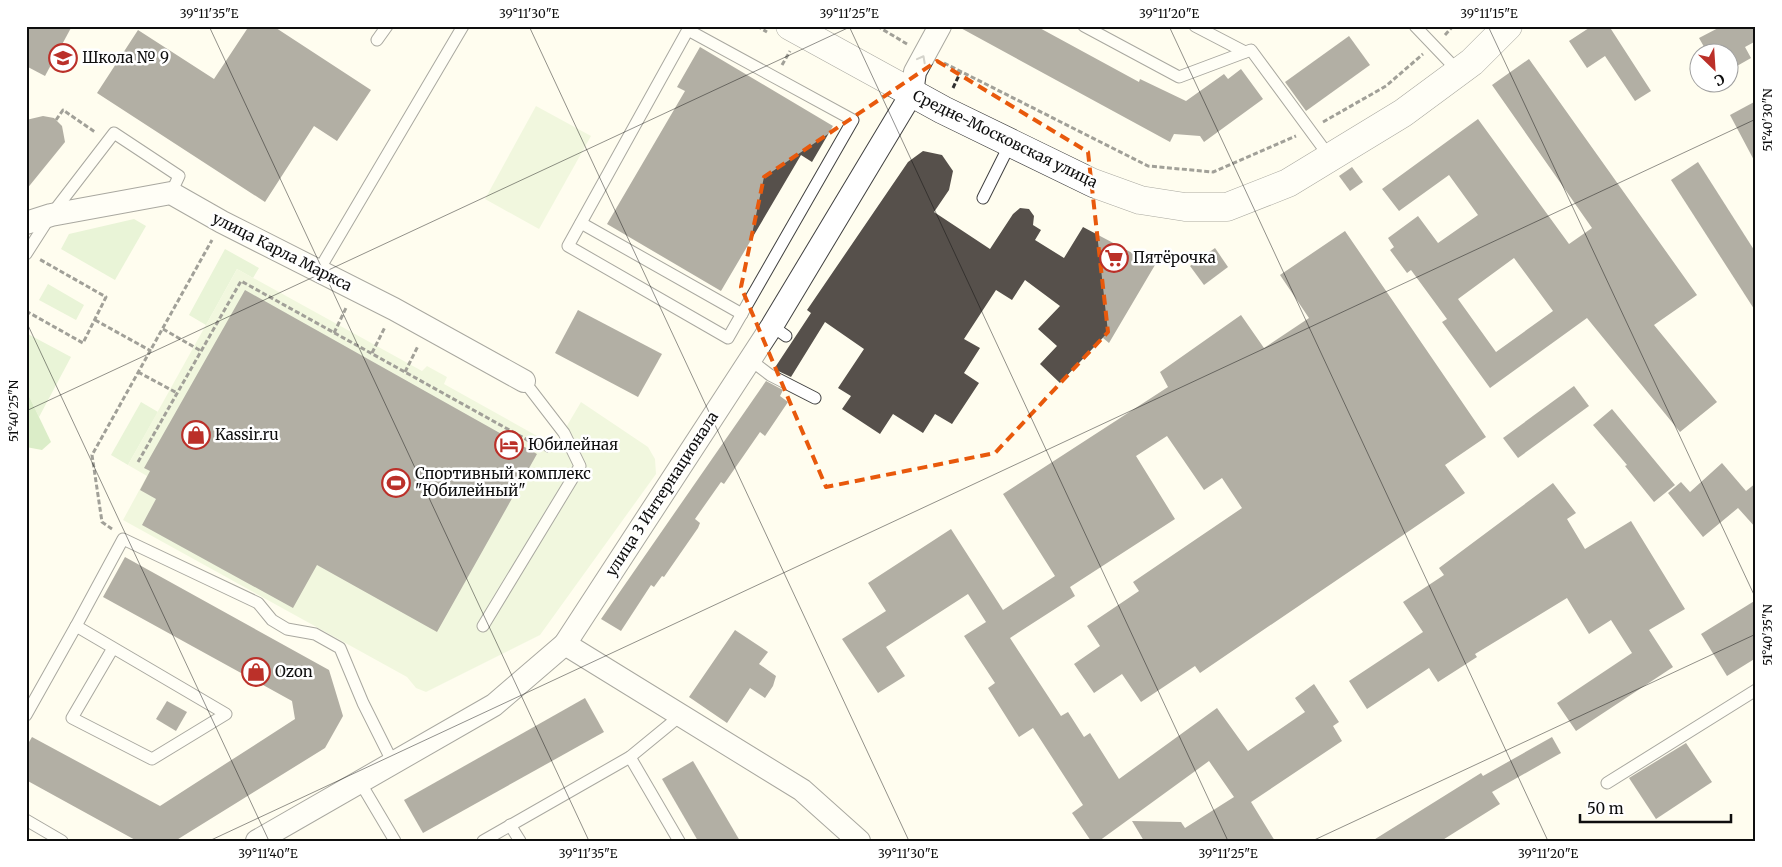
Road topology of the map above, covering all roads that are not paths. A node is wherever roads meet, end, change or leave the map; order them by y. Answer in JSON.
{"nodes":[{"id":1,"x":387,"y":26,"type":"edge"},
{"id":2,"x":462,"y":26,"type":"edge"},
{"id":3,"x":790,"y":26,"type":"edge"},
{"id":4,"x":940,"y":26,"type":"edge"},
{"id":5,"x":1084,"y":26,"type":"edge"},
{"id":6,"x":1196,"y":26,"type":"edge"},
{"id":7,"x":1415,"y":26,"type":"edge"},
{"id":8,"x":1508,"y":26,"type":"edge"},
{"id":9,"x":689,"y":28,"type":"edge"},
{"id":10,"x":377,"y":40,"type":"dead end"},
{"id":11,"x":1245,"y":52,"type":"junction"},
{"id":12,"x":1458,"y":72,"type":"junction"},
{"id":13,"x":912,"y":94,"type":"junction"},
{"id":14,"x":1010,"y":144,"type":"junction"},
{"id":15,"x":1329,"y":156,"type":"junction"},
{"id":16,"x":171,"y":193,"type":"junction"},
{"id":17,"x":983,"y":198,"type":"dead end"},
{"id":18,"x":51,"y":215,"type":"junction"},
{"id":19,"x":26,"y":223,"type":"edge"},
{"id":20,"x":580,"y":223,"type":"junction"},
{"id":21,"x":27,"y":254,"type":"edge"},
{"id":22,"x":319,"y":270,"type":"junction"},
{"id":23,"x":742,"y":314,"type":"junction"},
{"id":24,"x":749,"y":359,"type":"junction"},
{"id":25,"x":524,"y":381,"type":"joint"},
{"id":26,"x":815,"y":398,"type":"dead end"},
{"id":27,"x":76,"y":626,"type":"junction"},
{"id":28,"x":483,"y":626,"type":"dead end"},
{"id":29,"x":565,"y":644,"type":"junction"},
{"id":30,"x":114,"y":648,"type":"junction"},
{"id":31,"x":1756,"y":690,"type":"edge"},
{"id":32,"x":26,"y":715,"type":"edge"},
{"id":33,"x":680,"y":716,"type":"junction"},
{"id":34,"x":630,"y":757,"type":"junction"},
{"id":35,"x":394,"y":763,"type":"junction"},
{"id":36,"x":360,"y":782,"type":"junction"},
{"id":37,"x":1607,"y":782,"type":"dead end"},
{"id":38,"x":26,"y":820,"type":"edge"},
{"id":39,"x":510,"y":825,"type":"junction"},
{"id":40,"x":62,"y":841,"type":"edge"},
{"id":41,"x":257,"y":841,"type":"edge"},
{"id":42,"x":394,"y":841,"type":"edge"},
{"id":43,"x":483,"y":841,"type":"edge"},
{"id":44,"x":520,"y":841,"type":"edge"},
{"id":45,"x":679,"y":841,"type":"edge"},
{"id":46,"x":859,"y":841,"type":"edge"}],
"edges":[{"from":1,"to":10,"type":"lane"},
{"from":2,"to":22,"type":"lane"},
{"from":3,"to":13,"type":"street","name":"Средне-Московская улица"},
{"from":13,"to":4,"type":"street","name":"улица 3 Интернационала","one_way":true},
{"from":5,"to":11,"type":"lane"},
{"from":6,"to":11,"type":"lane"},
{"from":7,"to":12,"type":"lane"},
{"from":8,"to":12,"type":"street","name":"Средне-Московская улица"},
{"from":9,"to":20,"type":"lane"},
{"from":9,"to":23,"type":"lane"},
{"from":11,"to":15,"type":"lane"},
{"from":12,"to":15,"type":"street","name":"Средне-Московская улица"},
{"from":13,"to":14,"type":"street","name":"Средне-Московская улица"},
{"from":13,"to":24,"type":"street","name":"улица 3 Интернационала"},
{"from":14,"to":15,"type":"street","name":"Средне-Московская улица"},
{"from":14,"to":17,"type":"lane"},
{"from":16,"to":18,"type":"street"},
{"from":16,"to":18,"type":"lane"},
{"from":16,"to":22,"type":"street","name":"улица Карла Маркса"},
{"from":18,"to":19,"type":"street"},
{"from":18,"to":21,"type":"lane"},
{"from":20,"to":23,"type":"lane"},
{"from":20,"to":23,"type":"lane"},
{"from":22,"to":25,"type":"street","name":"улица Карла Маркса"},
{"from":24,"to":26,"type":"lane"},
{"from":24,"to":29,"type":"street","name":"улица 3 Интернационала"},
{"from":25,"to":28,"type":"lane"},
{"from":27,"to":30,"type":"lane"},
{"from":27,"to":32,"type":"lane"},
{"from":27,"to":35,"type":"lane"},
{"from":29,"to":33,"type":"street"},
{"from":29,"to":35,"type":"street","name":"улица 3 Интернационала"},
{"from":30,"to":30,"type":"lane"},
{"from":31,"to":37,"type":"lane"},
{"from":33,"to":34,"type":"lane"},
{"from":33,"to":46,"type":"street"},
{"from":34,"to":39,"type":"lane"},
{"from":34,"to":45,"type":"lane"},
{"from":35,"to":36,"type":"street","name":"улица 3 Интернационала"},
{"from":36,"to":41,"type":"street","name":"улица 3 Интернационала"},
{"from":36,"to":42,"type":"lane"},
{"from":38,"to":40,"type":"lane"},
{"from":39,"to":43,"type":"lane"},
{"from":39,"to":44,"type":"lane"}]}
